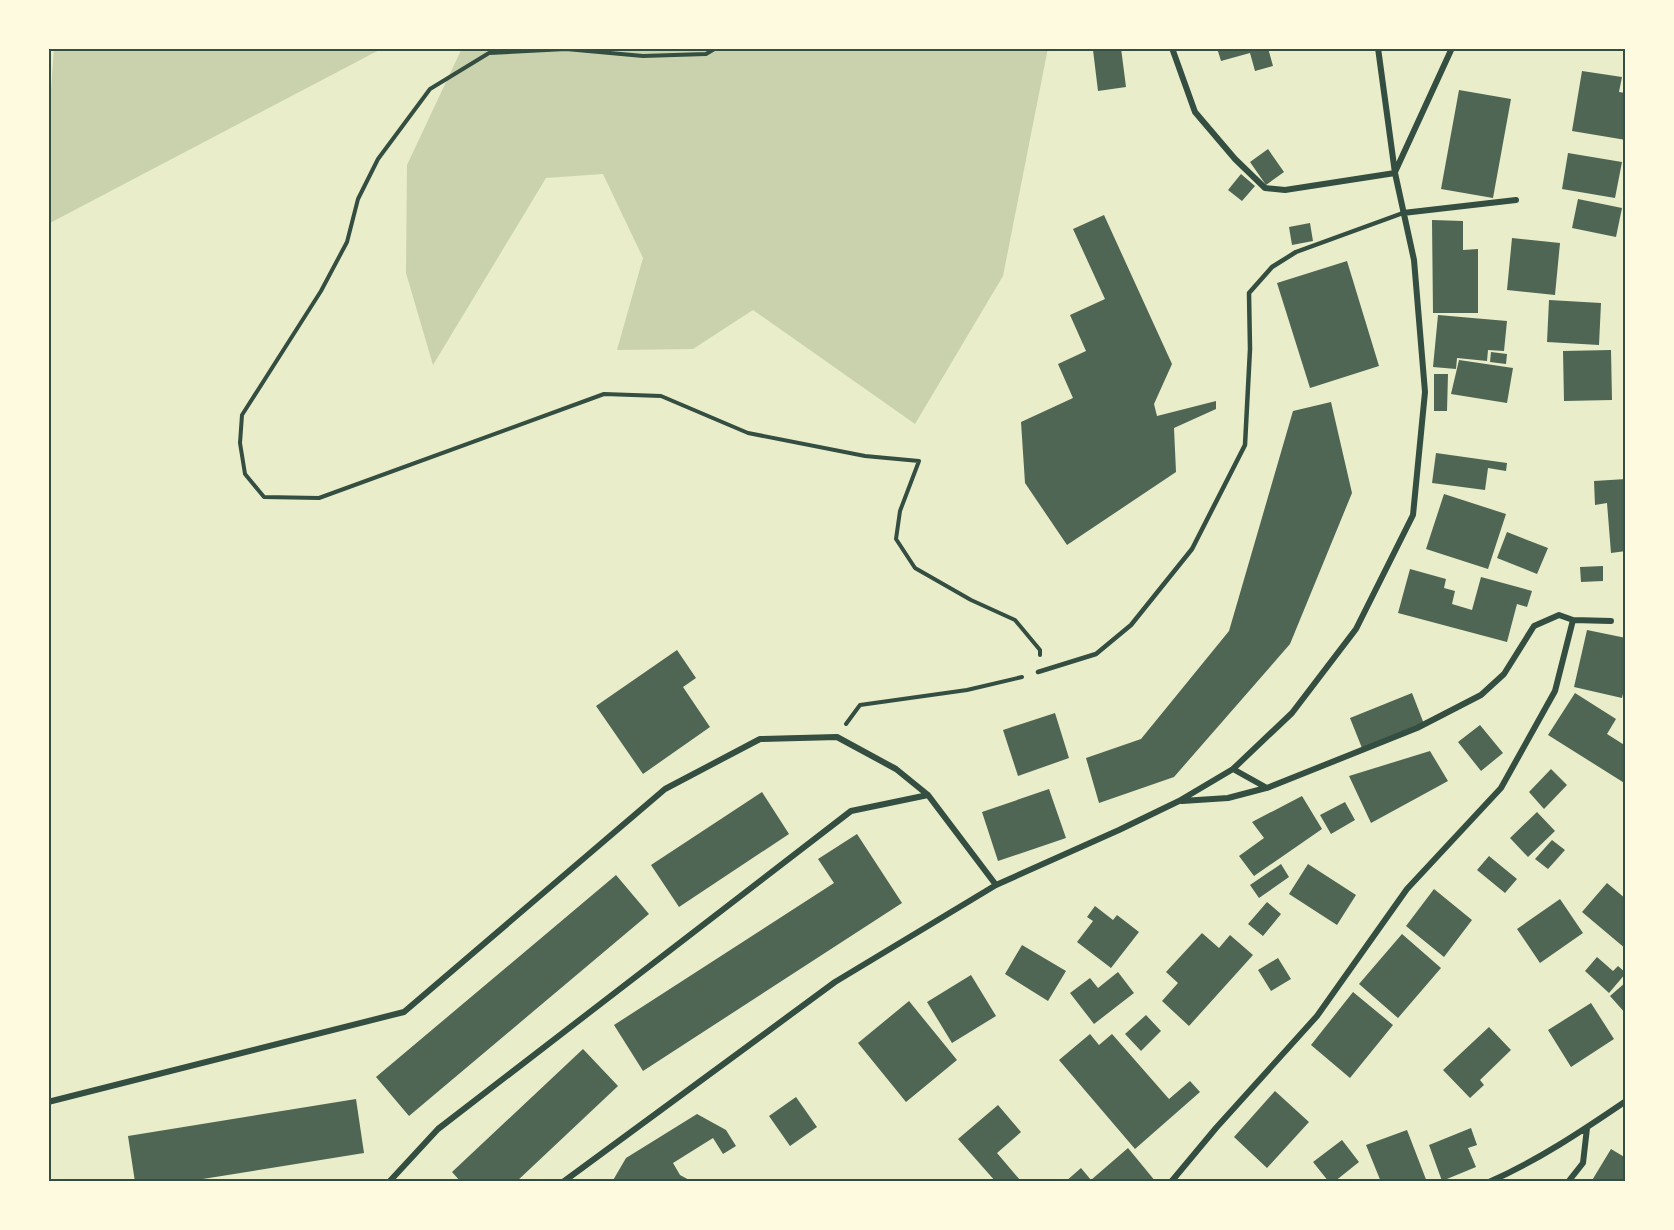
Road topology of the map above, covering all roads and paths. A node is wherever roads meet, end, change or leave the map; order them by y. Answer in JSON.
{"nodes":[{"id":1,"x":716,"y":48,"type":"edge"},
{"id":2,"x":1172,"y":48,"type":"edge"},
{"id":3,"x":1378,"y":48,"type":"edge"},
{"id":4,"x":1452,"y":48,"type":"edge"},
{"id":5,"x":1395,"y":173,"type":"junction"},
{"id":6,"x":1516,"y":200,"type":"dead end"},
{"id":7,"x":1403,"y":213,"type":"junction"},
{"id":8,"x":1573,"y":620,"type":"junction"},
{"id":9,"x":1611,"y":621,"type":"dead end"},
{"id":10,"x":1038,"y":672,"type":"junction"},
{"id":11,"x":837,"y":737,"type":"junction"},
{"id":12,"x":1233,"y":769,"type":"junction"},
{"id":13,"x":1267,"y":788,"type":"junction"},
{"id":14,"x":928,"y":795,"type":"junction"},
{"id":15,"x":1179,"y":801,"type":"junction"},
{"id":16,"x":996,"y":885,"type":"junction"},
{"id":17,"x":1626,"y":1101,"type":"edge"},
{"id":18,"x":48,"y":1102,"type":"edge"},
{"id":19,"x":1587,"y":1128,"type":"junction"},
{"id":20,"x":389,"y":1182,"type":"edge"},
{"id":21,"x":563,"y":1182,"type":"edge"},
{"id":22,"x":1171,"y":1182,"type":"edge"},
{"id":23,"x":1489,"y":1182,"type":"edge"},
{"id":24,"x":1568,"y":1182,"type":"edge"}],
"edges":[{"from":1,"to":10,"type":"path"},
{"from":2,"to":5,"type":"street"},
{"from":3,"to":5,"type":"street"},
{"from":4,"to":5,"type":"street"},
{"from":5,"to":7,"type":"street"},
{"from":6,"to":7,"type":"street"},
{"from":7,"to":10,"type":"lane"},
{"from":7,"to":12,"type":"street"},
{"from":8,"to":9,"type":"street"},
{"from":8,"to":13,"type":"street"},
{"from":8,"to":22,"type":"street"},
{"from":10,"to":11,"type":"path"},
{"from":11,"to":14,"type":"street"},
{"from":11,"to":18,"type":"street"},
{"from":12,"to":13,"type":"street"},
{"from":12,"to":15,"type":"street"},
{"from":13,"to":15,"type":"street"},
{"from":14,"to":16,"type":"street"},
{"from":14,"to":20,"type":"street"},
{"from":15,"to":16,"type":"street"},
{"from":16,"to":21,"type":"street"},
{"from":17,"to":19,"type":"street"},
{"from":19,"to":23,"type":"street"},
{"from":19,"to":24,"type":"street"}]}
